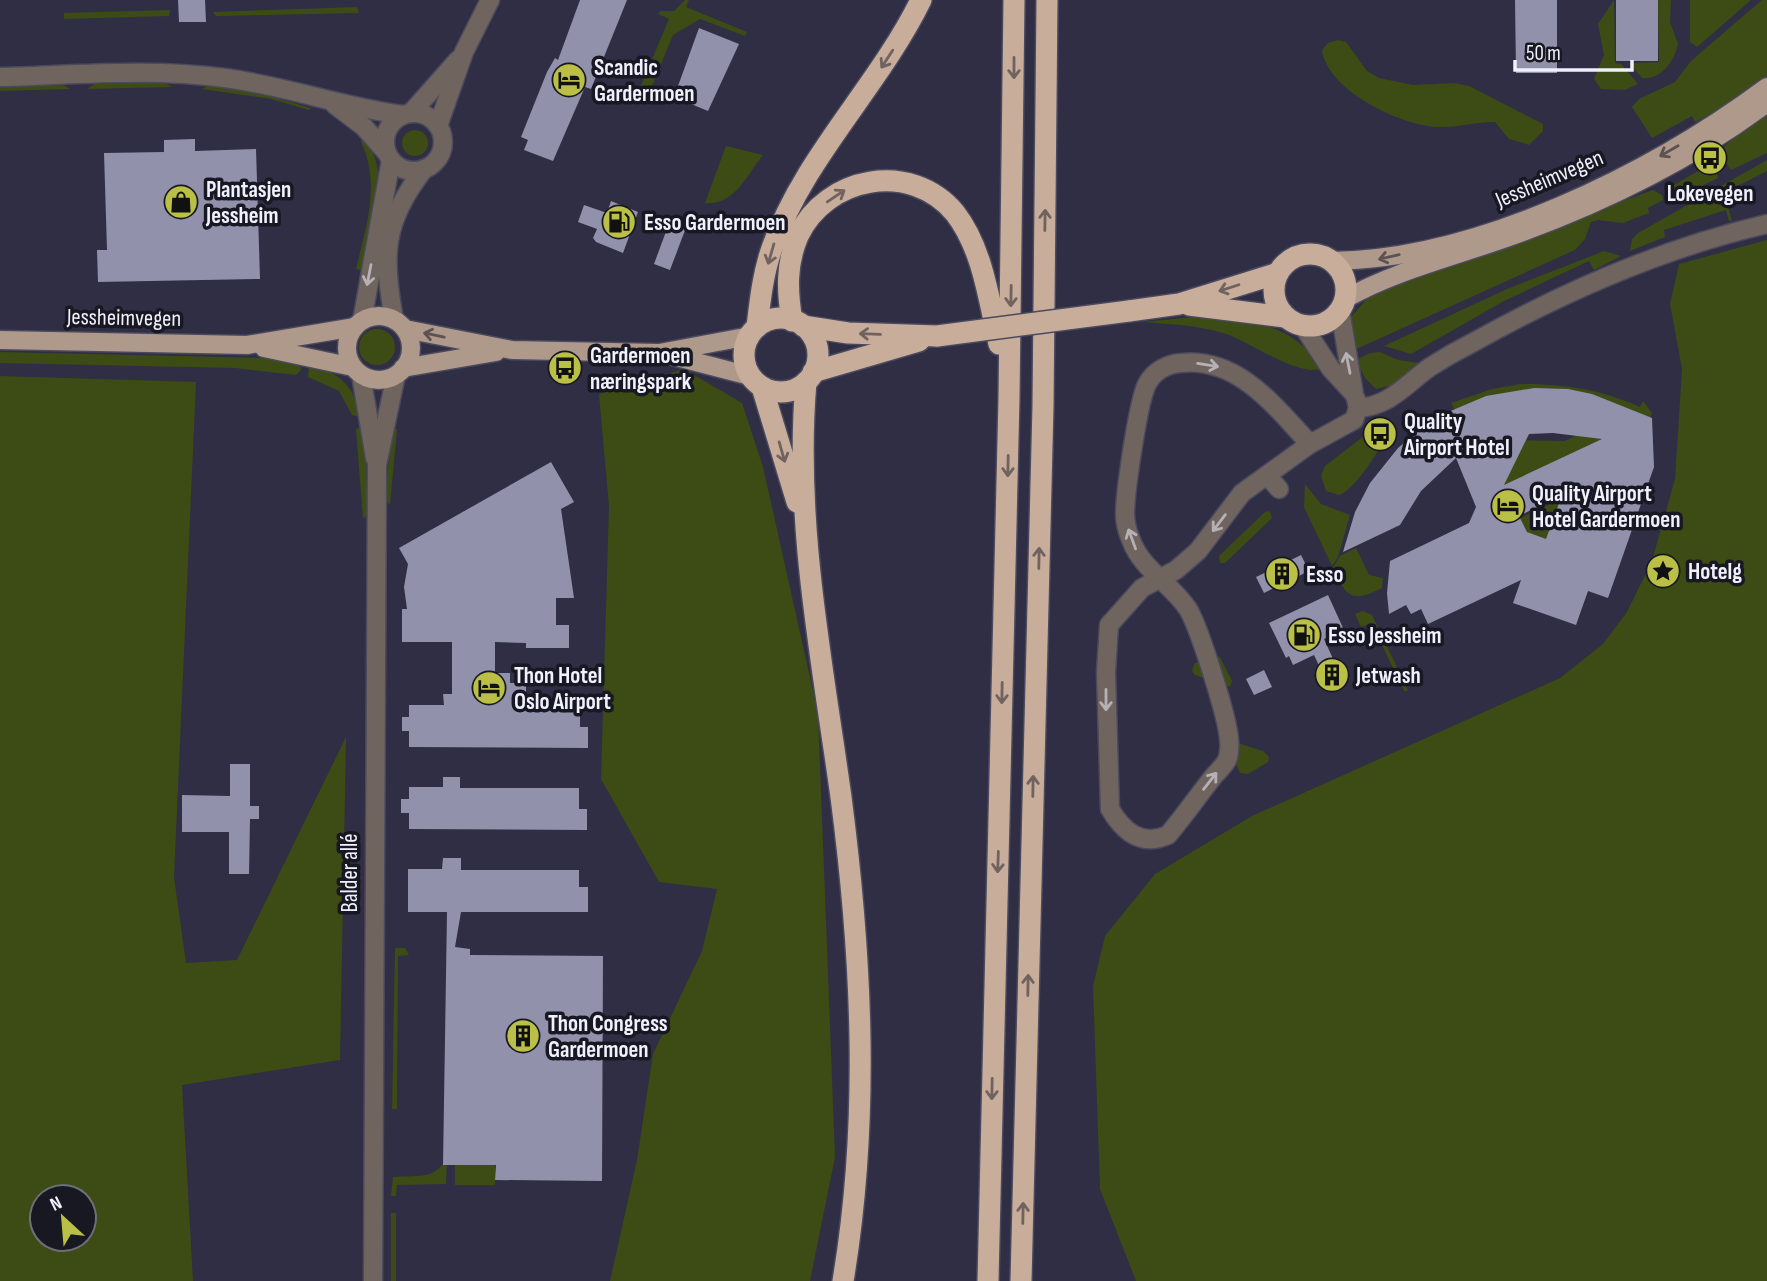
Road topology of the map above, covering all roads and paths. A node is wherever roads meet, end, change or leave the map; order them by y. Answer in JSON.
{"nodes":[{"id":1,"x":490,"y":0,"type":"edge"},
{"id":2,"x":921,"y":0,"type":"edge"},
{"id":3,"x":1014,"y":0,"type":"edge"},
{"id":4,"x":1047,"y":0,"type":"edge"},
{"id":5,"x":464,"y":52,"type":"junction"},
{"id":6,"x":0,"y":77,"type":"edge"},
{"id":7,"x":1767,"y":88,"type":"edge"},
{"id":8,"x":327,"y":99,"type":"junction"},
{"id":9,"x":1767,"y":103,"type":"edge"},
{"id":10,"x":407,"y":114,"type":"junction"},
{"id":11,"x":438,"y":126,"type":"junction"},
{"id":12,"x":389,"y":156,"type":"junction"},
{"id":13,"x":424,"y":169,"type":"junction"},
{"id":14,"x":1767,"y":224,"type":"edge"},
{"id":15,"x":1330,"y":261,"type":"junction"},
{"id":16,"x":1278,"y":273,"type":"junction"},
{"id":17,"x":1180,"y":304,"type":"junction"},
{"id":18,"x":1342,"y":304,"type":"junction"},
{"id":19,"x":1294,"y":321,"type":"junction"},
{"id":20,"x":798,"y":323,"type":"junction"},
{"id":21,"x":358,"y":324,"type":"junction"},
{"id":22,"x":399,"y":324,"type":"junction"},
{"id":23,"x":753,"y":331,"type":"junction"},
{"id":24,"x":937,"y":336,"type":"junction"},
{"id":25,"x":0,"y":340,"type":"edge"},
{"id":26,"x":247,"y":345,"type":"junction"},
{"id":27,"x":512,"y":350,"type":"junction"},
{"id":28,"x":659,"y":353,"type":"junction"},
{"id":29,"x":357,"y":371,"type":"junction"},
{"id":30,"x":399,"y":371,"type":"junction"},
{"id":31,"x":810,"y":377,"type":"junction"},
{"id":32,"x":756,"y":381,"type":"junction"},
{"id":33,"x":1009,"y":398,"type":"junction"},
{"id":34,"x":1356,"y":401,"type":"junction"},
{"id":35,"x":1310,"y":444,"type":"junction"},
{"id":36,"x":377,"y":465,"type":"junction"},
{"id":37,"x":804,"y":526,"type":"junction"},
{"id":38,"x":1159,"y":579,"type":"junction"},
{"id":39,"x":373,"y":1281,"type":"edge"},
{"id":40,"x":843,"y":1281,"type":"edge"},
{"id":41,"x":988,"y":1281,"type":"edge"},
{"id":42,"x":1021,"y":1281,"type":"edge"}],
"edges":[{"from":1,"to":5,"type":"street"},
{"from":2,"to":23,"type":"highway","one_way":true},
{"from":3,"to":33,"type":"highway","one_way":true},
{"from":42,"to":4,"type":"highway","one_way":true},
{"from":5,"to":10,"type":"street"},
{"from":5,"to":11,"type":"street"},
{"from":6,"to":8,"type":"street"},
{"from":7,"to":15,"type":"main road","name":"Jessheimvegen","one_way":true},
{"from":8,"to":10,"type":"street"},
{"from":8,"to":12,"type":"street"},
{"from":9,"to":18,"type":"main road","name":"Jessheimvegen"},
{"from":10,"to":11,"type":"street"},
{"from":10,"to":12,"type":"street"},
{"from":11,"to":13,"type":"street"},
{"from":12,"to":13,"type":"street"},
{"from":12,"to":21,"type":"street","one_way":true},
{"from":13,"to":22,"type":"street"},
{"from":14,"to":34,"type":"street"},
{"from":15,"to":16,"type":"highway"},
{"from":15,"to":18,"type":"highway"},
{"from":16,"to":17,"type":"highway","one_way":true},
{"from":16,"to":19,"type":"highway"},
{"from":17,"to":19,"type":"highway"},
{"from":17,"to":24,"type":"highway","bridge":true},
{"from":18,"to":19,"type":"highway"},
{"from":34,"to":18,"type":"street","one_way":true},
{"from":19,"to":34,"type":"street"},
{"from":20,"to":23,"type":"highway"},
{"from":24,"to":20,"type":"highway","one_way":true},
{"from":20,"to":31,"type":"highway"},
{"from":20,"to":33,"type":"highway","one_way":true},
{"from":21,"to":22,"type":"main road"},
{"from":21,"to":26,"type":"main road","name":"Jessheimvegen"},
{"from":21,"to":29,"type":"main road"},
{"from":27,"to":22,"type":"main road","one_way":true},
{"from":22,"to":30,"type":"main road"},
{"from":23,"to":28,"type":"main road"},
{"from":23,"to":32,"type":"highway"},
{"from":24,"to":31,"type":"highway"},
{"from":25,"to":26,"type":"main road","name":"Jessheimvegen"},
{"from":26,"to":29,"type":"main road","name":"Jessheimvegen"},
{"from":27,"to":28,"type":"main road"},
{"from":27,"to":30,"type":"main road"},
{"from":28,"to":32,"type":"main road"},
{"from":29,"to":30,"type":"main road"},
{"from":29,"to":36,"type":"street","name":"Balder allé"},
{"from":30,"to":36,"type":"street","name":"Balder allé"},
{"from":31,"to":32,"type":"highway"},
{"from":31,"to":37,"type":"highway"},
{"from":32,"to":37,"type":"highway","one_way":true},
{"from":33,"to":41,"type":"highway","one_way":true},
{"from":34,"to":35,"type":"street"},
{"from":35,"to":38,"type":"street","one_way":true},
{"from":38,"to":35,"type":"street","one_way":true},
{"from":36,"to":39,"type":"street","name":"Balder allé"},
{"from":37,"to":40,"type":"highway"},
{"from":38,"to":38,"type":"street","one_way":true}]}
